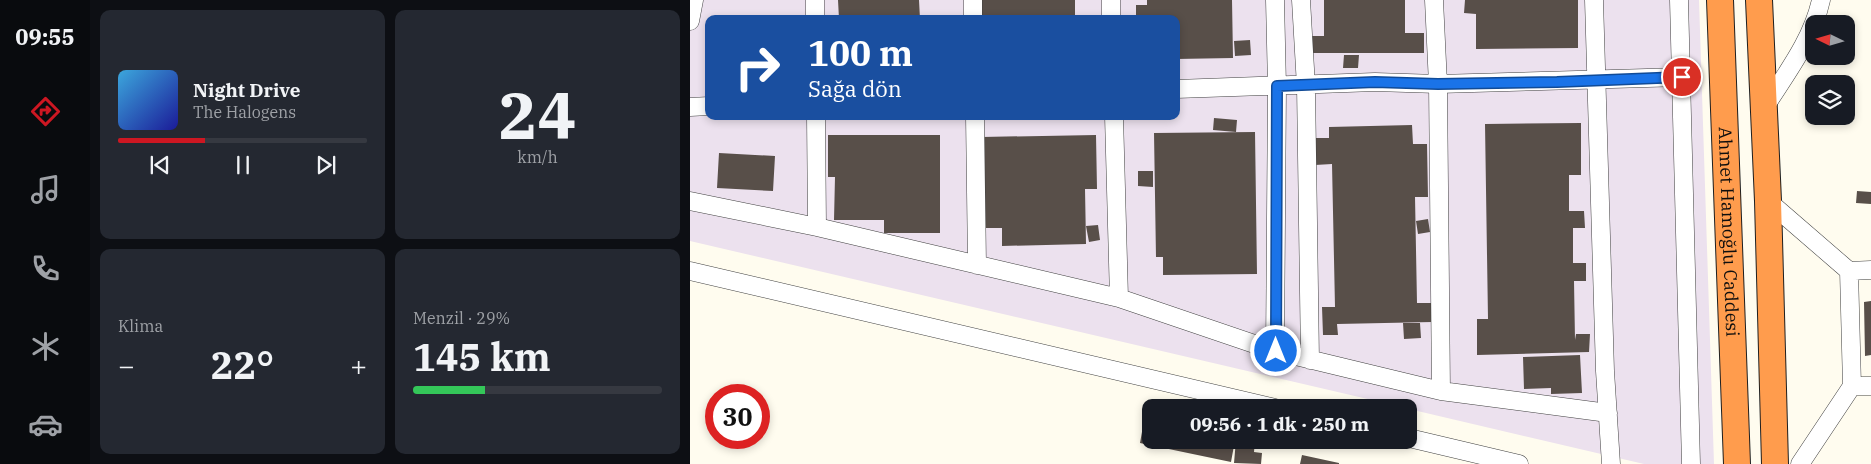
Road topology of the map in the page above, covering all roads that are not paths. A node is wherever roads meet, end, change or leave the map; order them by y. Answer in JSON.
{"nodes":[{"id":1,"x":694,"y":0,"type":"edge"},
{"id":2,"x":815,"y":0,"type":"edge"},
{"id":3,"x":973,"y":0,"type":"edge"},
{"id":4,"x":1111,"y":0,"type":"edge"},
{"id":5,"x":1275,"y":0,"type":"edge"},
{"id":6,"x":1301,"y":0,"type":"edge"},
{"id":7,"x":1434,"y":0,"type":"edge"},
{"id":8,"x":1594,"y":0,"type":"edge"},
{"id":9,"x":1679,"y":0,"type":"edge"},
{"id":10,"x":1720,"y":0,"type":"edge"},
{"id":11,"x":1758,"y":0,"type":"edge"},
{"id":12,"x":1821,"y":0,"type":"edge"},
{"id":13,"x":815,"y":15,"type":"edge"},
{"id":14,"x":973,"y":15,"type":"edge"},
{"id":15,"x":1111,"y":15,"type":"edge"},
{"id":16,"x":690,"y":21,"type":"edge"},
{"id":17,"x":1682,"y":77,"type":"junction"},
{"id":18,"x":1597,"y":81,"type":"junction"},
{"id":19,"x":1438,"y":84,"type":"junction"},
{"id":20,"x":1277,"y":86,"type":"junction"},
{"id":21,"x":1306,"y":86,"type":"junction"},
{"id":22,"x":1180,"y":89,"type":"edge"},
{"id":23,"x":705,"y":106,"type":"edge"},
{"id":24,"x":690,"y":107,"type":"edge"},
{"id":25,"x":1762,"y":110,"type":"junction"},
{"id":26,"x":816,"y":120,"type":"edge"},
{"id":27,"x":975,"y":120,"type":"edge"},
{"id":28,"x":1114,"y":120,"type":"edge"},
{"id":29,"x":690,"y":201,"type":"edge"},
{"id":30,"x":1768,"y":201,"type":"junction"},
{"id":31,"x":817,"y":227,"type":"junction"},
{"id":32,"x":977,"y":265,"type":"junction"},
{"id":33,"x":1871,"y":270,"type":"edge"},
{"id":34,"x":690,"y":271,"type":"edge"},
{"id":35,"x":1850,"y":271,"type":"junction"},
{"id":36,"x":1119,"y":298,"type":"junction"},
{"id":37,"x":1276,"y":351,"type":"junction"},
{"id":38,"x":1310,"y":360,"type":"junction"},
{"id":39,"x":1852,"y":386,"type":"junction"},
{"id":40,"x":1871,"y":386,"type":"edge"},
{"id":41,"x":1441,"y":391,"type":"junction"},
{"id":42,"x":1237,"y":399,"type":"edge"},
{"id":43,"x":1608,"y":413,"type":"junction"},
{"id":44,"x":1417,"y":440,"type":"edge"},
{"id":45,"x":1519,"y":464,"type":"edge"},
{"id":46,"x":1611,"y":464,"type":"edge"},
{"id":47,"x":1691,"y":464,"type":"edge"},
{"id":48,"x":1737,"y":464,"type":"edge"},
{"id":49,"x":1775,"y":464,"type":"edge"},
{"id":50,"x":1800,"y":464,"type":"edge"}],
"edges":[{"from":1,"to":16,"type":"street"},
{"from":2,"to":13,"type":"street"},
{"from":3,"to":14,"type":"street"},
{"from":4,"to":15,"type":"street"},
{"from":5,"to":20,"type":"street"},
{"from":6,"to":21,"type":"street"},
{"from":7,"to":19,"type":"street"},
{"from":8,"to":18,"type":"street"},
{"from":9,"to":17,"type":"street"},
{"from":10,"to":48,"type":"highway","name":"Ahmet Hamoğlu Caddesi"},
{"from":11,"to":25,"type":"highway"},
{"from":12,"to":25,"type":"street"},
{"from":17,"to":18,"type":"street"},
{"from":17,"to":47,"type":"street"},
{"from":18,"to":19,"type":"street"},
{"from":18,"to":43,"type":"street"},
{"from":19,"to":21,"type":"street"},
{"from":19,"to":41,"type":"street"},
{"from":20,"to":21,"type":"street"},
{"from":20,"to":22,"type":"street"},
{"from":20,"to":37,"type":"street"},
{"from":21,"to":38,"type":"street"},
{"from":23,"to":24,"type":"street"},
{"from":25,"to":30,"type":"highway"},
{"from":26,"to":31,"type":"street"},
{"from":27,"to":32,"type":"street"},
{"from":28,"to":36,"type":"street"},
{"from":29,"to":31,"type":"street"},
{"from":30,"to":35,"type":"street"},
{"from":30,"to":49,"type":"highway"},
{"from":31,"to":32,"type":"street"},
{"from":32,"to":36,"type":"street"},
{"from":33,"to":35,"type":"street"},
{"from":34,"to":42,"type":"street"},
{"from":35,"to":39,"type":"street"},
{"from":36,"to":37,"type":"street"},
{"from":37,"to":38,"type":"street"},
{"from":38,"to":41,"type":"street"},
{"from":39,"to":40,"type":"street"},
{"from":39,"to":50,"type":"street"},
{"from":41,"to":43,"type":"street"},
{"from":43,"to":46,"type":"street"},
{"from":44,"to":45,"type":"street"}]}
